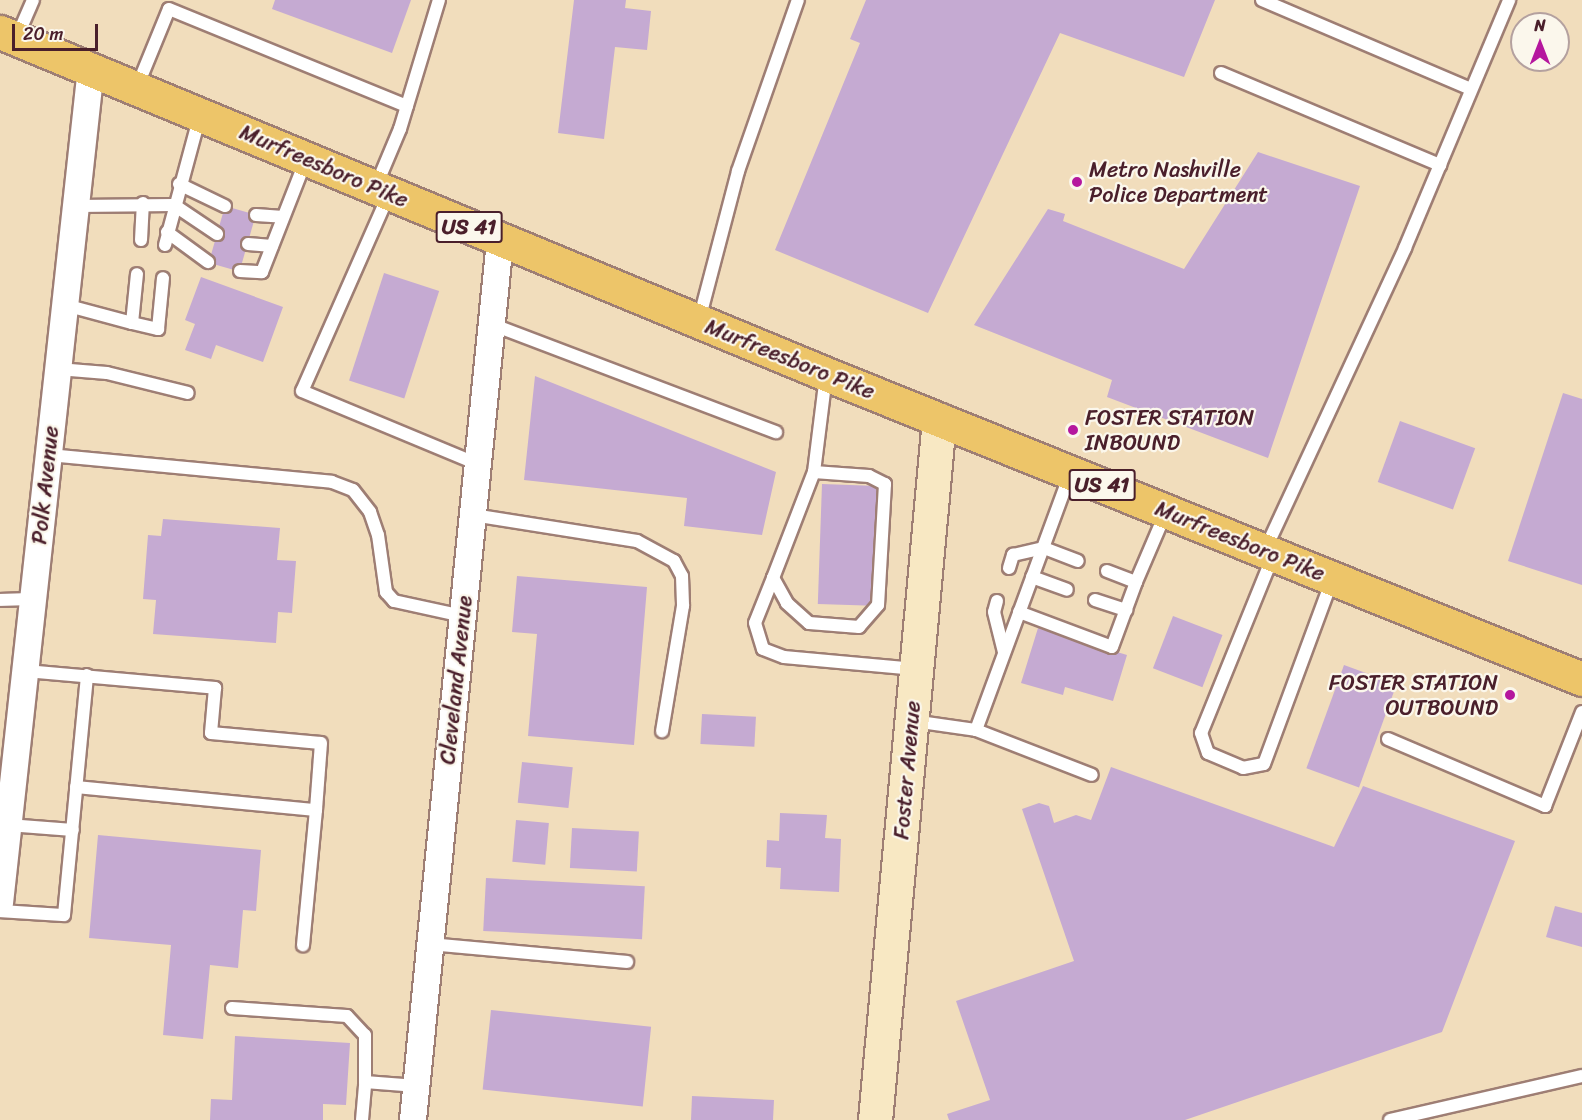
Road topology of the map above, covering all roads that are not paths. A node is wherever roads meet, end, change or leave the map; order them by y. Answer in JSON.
{"nodes":[{"id":1,"x":33,"y":0,"type":"edge"},
{"id":2,"x":440,"y":0,"type":"edge"},
{"id":3,"x":798,"y":0,"type":"edge"},
{"id":4,"x":1262,"y":0,"type":"edge"},
{"id":5,"x":1509,"y":0,"type":"edge"},
{"id":6,"x":8,"y":35,"type":"edge"},
{"id":7,"x":91,"y":68,"type":"junction"},
{"id":8,"x":1221,"y":73,"type":"dead end"},
{"id":9,"x":137,"y":87,"type":"junction"},
{"id":10,"x":1472,"y":89,"type":"junction"},
{"id":11,"x":407,"y":106,"type":"junction"},
{"id":12,"x":200,"y":113,"type":"junction"},
{"id":13,"x":307,"y":158,"type":"junction"},
{"id":14,"x":1440,"y":165,"type":"junction"},
{"id":15,"x":179,"y":184,"type":"junction"},
{"id":16,"x":383,"y":190,"type":"junction"},
{"id":17,"x":143,"y":203,"type":"junction"},
{"id":18,"x":76,"y":206,"type":"junction"},
{"id":19,"x":174,"y":206,"type":"junction"},
{"id":20,"x":225,"y":206,"type":"dead end"},
{"id":21,"x":256,"y":215,"type":"dead end"},
{"id":22,"x":283,"y":217,"type":"junction"},
{"id":23,"x":167,"y":231,"type":"junction"},
{"id":24,"x":217,"y":234,"type":"dead end"},
{"id":25,"x":141,"y":240,"type":"dead end"},
{"id":26,"x":500,"y":240,"type":"junction"},
{"id":27,"x":248,"y":244,"type":"dead end"},
{"id":28,"x":165,"y":245,"type":"dead end"},
{"id":29,"x":272,"y":246,"type":"junction"},
{"id":30,"x":208,"y":262,"type":"dead end"},
{"id":31,"x":240,"y":271,"type":"dead end"},
{"id":32,"x":137,"y":274,"type":"dead end"},
{"id":33,"x":163,"y":278,"type":"dead end"},
{"id":34,"x":65,"y":305,"type":"junction"},
{"id":35,"x":699,"y":321,"type":"junction"},
{"id":36,"x":132,"y":323,"type":"junction"},
{"id":37,"x":491,"y":324,"type":"junction"},
{"id":38,"x":58,"y":369,"type":"junction"},
{"id":39,"x":826,"y":374,"type":"junction"},
{"id":40,"x":188,"y":393,"type":"dead end"},
{"id":41,"x":939,"y":420,"type":"junction"},
{"id":42,"x":776,"y":432,"type":"dead end"},
{"id":43,"x":49,"y":455,"type":"junction"},
{"id":44,"x":477,"y":464,"type":"junction"},
{"id":45,"x":814,"y":472,"type":"junction"},
{"id":46,"x":1071,"y":472,"type":"junction"},
{"id":47,"x":1166,"y":511,"type":"junction"},
{"id":48,"x":473,"y":515,"type":"junction"},
{"id":49,"x":1044,"y":548,"type":"junction"},
{"id":50,"x":1269,"y":553,"type":"junction"},
{"id":51,"x":1078,"y":561,"type":"dead end"},
{"id":52,"x":1009,"y":568,"type":"dead end"},
{"id":53,"x":1107,"y":571,"type":"dead end"},
{"id":54,"x":1032,"y":577,"type":"junction"},
{"id":55,"x":773,"y":578,"type":"junction"},
{"id":56,"x":1333,"y":578,"type":"junction"},
{"id":57,"x":1136,"y":582,"type":"junction"},
{"id":58,"x":1067,"y":590,"type":"dead end"},
{"id":59,"x":33,"y":599,"type":"junction"},
{"id":60,"x":0,"y":600,"type":"edge"},
{"id":61,"x":1095,"y":600,"type":"dead end"},
{"id":62,"x":997,"y":601,"type":"dead end"},
{"id":63,"x":1126,"y":610,"type":"junction"},
{"id":64,"x":1019,"y":612,"type":"junction"},
{"id":65,"x":463,"y":616,"type":"junction"},
{"id":66,"x":1004,"y":653,"type":"junction"},
{"id":67,"x":916,"y":669,"type":"junction"},
{"id":68,"x":26,"y":671,"type":"junction"},
{"id":69,"x":87,"y":675,"type":"junction"},
{"id":70,"x":1582,"y":679,"type":"edge"},
{"id":71,"x":1582,"y":712,"type":"edge"},
{"id":72,"x":911,"y":721,"type":"junction"},
{"id":73,"x":976,"y":730,"type":"junction"},
{"id":74,"x":662,"y":731,"type":"dead end"},
{"id":75,"x":1388,"y":739,"type":"dead end"},
{"id":76,"x":1092,"y":775,"type":"dead end"},
{"id":77,"x":6,"y":785,"type":"edge"},
{"id":78,"x":76,"y":788,"type":"junction"},
{"id":79,"x":316,"y":810,"type":"junction"},
{"id":80,"x":8,"y":825,"type":"junction"},
{"id":81,"x":73,"y":830,"type":"junction"},
{"id":82,"x":0,"y":903,"type":"edge"},
{"id":83,"x":0,"y":911,"type":"edge"},
{"id":84,"x":430,"y":944,"type":"junction"},
{"id":85,"x":303,"y":945,"type":"dead end"},
{"id":86,"x":627,"y":962,"type":"dead end"},
{"id":87,"x":232,"y":1008,"type":"dead end"},
{"id":88,"x":1582,"y":1076,"type":"edge"},
{"id":89,"x":365,"y":1082,"type":"junction"},
{"id":90,"x":417,"y":1086,"type":"junction"},
{"id":91,"x":362,"y":1120,"type":"edge"},
{"id":92,"x":413,"y":1120,"type":"edge"},
{"id":93,"x":875,"y":1120,"type":"edge"},
{"id":94,"x":1390,"y":1120,"type":"edge"}],
"edges":[{"from":1,"to":6,"type":"lane"},
{"from":2,"to":11,"type":"lane"},
{"from":3,"to":35,"type":"lane"},
{"from":4,"to":10,"type":"lane"},
{"from":5,"to":10,"type":"lane"},
{"from":6,"to":7,"type":"main road","name":"Murfreesboro Pike","number":"US 41"},
{"from":7,"to":9,"type":"main road","name":"Murfreesboro Pike","number":"US 41"},
{"from":7,"to":18,"type":"street","name":"Polk Avenue"},
{"from":8,"to":14,"type":"lane"},
{"from":9,"to":11,"type":"lane"},
{"from":9,"to":12,"type":"main road","name":"Murfreesboro Pike","number":"US 41"},
{"from":10,"to":14,"type":"lane"},
{"from":11,"to":16,"type":"lane"},
{"from":12,"to":13,"type":"main road","name":"Murfreesboro Pike","number":"US 41"},
{"from":12,"to":15,"type":"lane"},
{"from":13,"to":16,"type":"main road","name":"Murfreesboro Pike","number":"US 41"},
{"from":13,"to":22,"type":"lane"},
{"from":14,"to":50,"type":"lane"},
{"from":15,"to":19,"type":"lane"},
{"from":15,"to":20,"type":"lane"},
{"from":16,"to":26,"type":"main road","name":"Murfreesboro Pike","number":"US 41"},
{"from":16,"to":44,"type":"lane"},
{"from":17,"to":18,"type":"lane"},
{"from":17,"to":19,"type":"lane"},
{"from":17,"to":25,"type":"lane"},
{"from":18,"to":34,"type":"street","name":"Polk Avenue"},
{"from":19,"to":23,"type":"lane"},
{"from":19,"to":24,"type":"lane"},
{"from":21,"to":22,"type":"lane"},
{"from":22,"to":29,"type":"lane"},
{"from":23,"to":28,"type":"lane"},
{"from":23,"to":30,"type":"lane"},
{"from":26,"to":35,"type":"main road","name":"Murfreesboro Pike","number":"US 41"},
{"from":26,"to":37,"type":"street","name":"Cleveland Avenue"},
{"from":27,"to":29,"type":"lane"},
{"from":29,"to":31,"type":"lane"},
{"from":32,"to":36,"type":"lane"},
{"from":33,"to":36,"type":"lane"},
{"from":34,"to":36,"type":"lane"},
{"from":34,"to":38,"type":"street","name":"Polk Avenue"},
{"from":35,"to":39,"type":"main road","name":"Murfreesboro Pike","number":"US 41"},
{"from":37,"to":42,"type":"lane"},
{"from":37,"to":44,"type":"street","name":"Cleveland Avenue"},
{"from":38,"to":40,"type":"lane"},
{"from":38,"to":43,"type":"street","name":"Polk Avenue"},
{"from":39,"to":41,"type":"main road","name":"Murfreesboro Pike","number":"US 41"},
{"from":39,"to":45,"type":"lane"},
{"from":41,"to":46,"type":"main road","name":"Murfreesboro Pike","number":"US 41"},
{"from":41,"to":67,"type":"main road","name":"Foster Avenue"},
{"from":43,"to":59,"type":"street","name":"Polk Avenue"},
{"from":43,"to":65,"type":"lane"},
{"from":44,"to":48,"type":"street","name":"Cleveland Avenue"},
{"from":45,"to":55,"type":"lane"},
{"from":45,"to":55,"type":"lane"},
{"from":46,"to":47,"type":"main road","name":"Murfreesboro Pike","number":"US 41"},
{"from":46,"to":49,"type":"lane"},
{"from":47,"to":50,"type":"main road","name":"Murfreesboro Pike","number":"US 41"},
{"from":47,"to":57,"type":"lane"},
{"from":48,"to":65,"type":"street","name":"Cleveland Avenue"},
{"from":48,"to":74,"type":"lane"},
{"from":49,"to":51,"type":"lane"},
{"from":49,"to":52,"type":"lane"},
{"from":49,"to":54,"type":"lane"},
{"from":50,"to":56,"type":"main road","name":"Murfreesboro Pike","number":"US 41"},
{"from":50,"to":56,"type":"lane"},
{"from":53,"to":57,"type":"lane"},
{"from":54,"to":58,"type":"lane"},
{"from":54,"to":64,"type":"lane"},
{"from":55,"to":67,"type":"lane"},
{"from":56,"to":70,"type":"main road","name":"Murfreesboro Pike","number":"US 41"},
{"from":57,"to":63,"type":"lane"},
{"from":59,"to":60,"type":"lane"},
{"from":59,"to":68,"type":"street","name":"Polk Avenue"},
{"from":61,"to":63,"type":"lane"},
{"from":62,"to":66,"type":"lane"},
{"from":63,"to":64,"type":"lane"},
{"from":64,"to":66,"type":"lane"},
{"from":65,"to":84,"type":"street","name":"Cleveland Avenue"},
{"from":66,"to":73,"type":"lane"},
{"from":67,"to":72,"type":"main road","name":"Foster Avenue"},
{"from":68,"to":69,"type":"lane"},
{"from":68,"to":77,"type":"street","name":"Polk Avenue"},
{"from":69,"to":78,"type":"lane"},
{"from":69,"to":79,"type":"lane"},
{"from":71,"to":75,"type":"lane"},
{"from":72,"to":73,"type":"lane"},
{"from":72,"to":93,"type":"main road","name":"Foster Avenue"},
{"from":73,"to":76,"type":"lane"},
{"from":77,"to":80,"type":"street","name":"Polk Avenue"},
{"from":78,"to":79,"type":"lane"},
{"from":78,"to":81,"type":"lane"},
{"from":79,"to":85,"type":"lane"},
{"from":80,"to":81,"type":"lane"},
{"from":80,"to":82,"type":"street","name":"Polk Avenue"},
{"from":81,"to":83,"type":"lane"},
{"from":84,"to":86,"type":"lane"},
{"from":84,"to":90,"type":"street","name":"Cleveland Avenue"},
{"from":87,"to":89,"type":"lane"},
{"from":88,"to":94,"type":"lane"},
{"from":89,"to":90,"type":"lane"},
{"from":89,"to":91,"type":"lane"},
{"from":90,"to":92,"type":"street","name":"Cleveland Avenue"}]}
